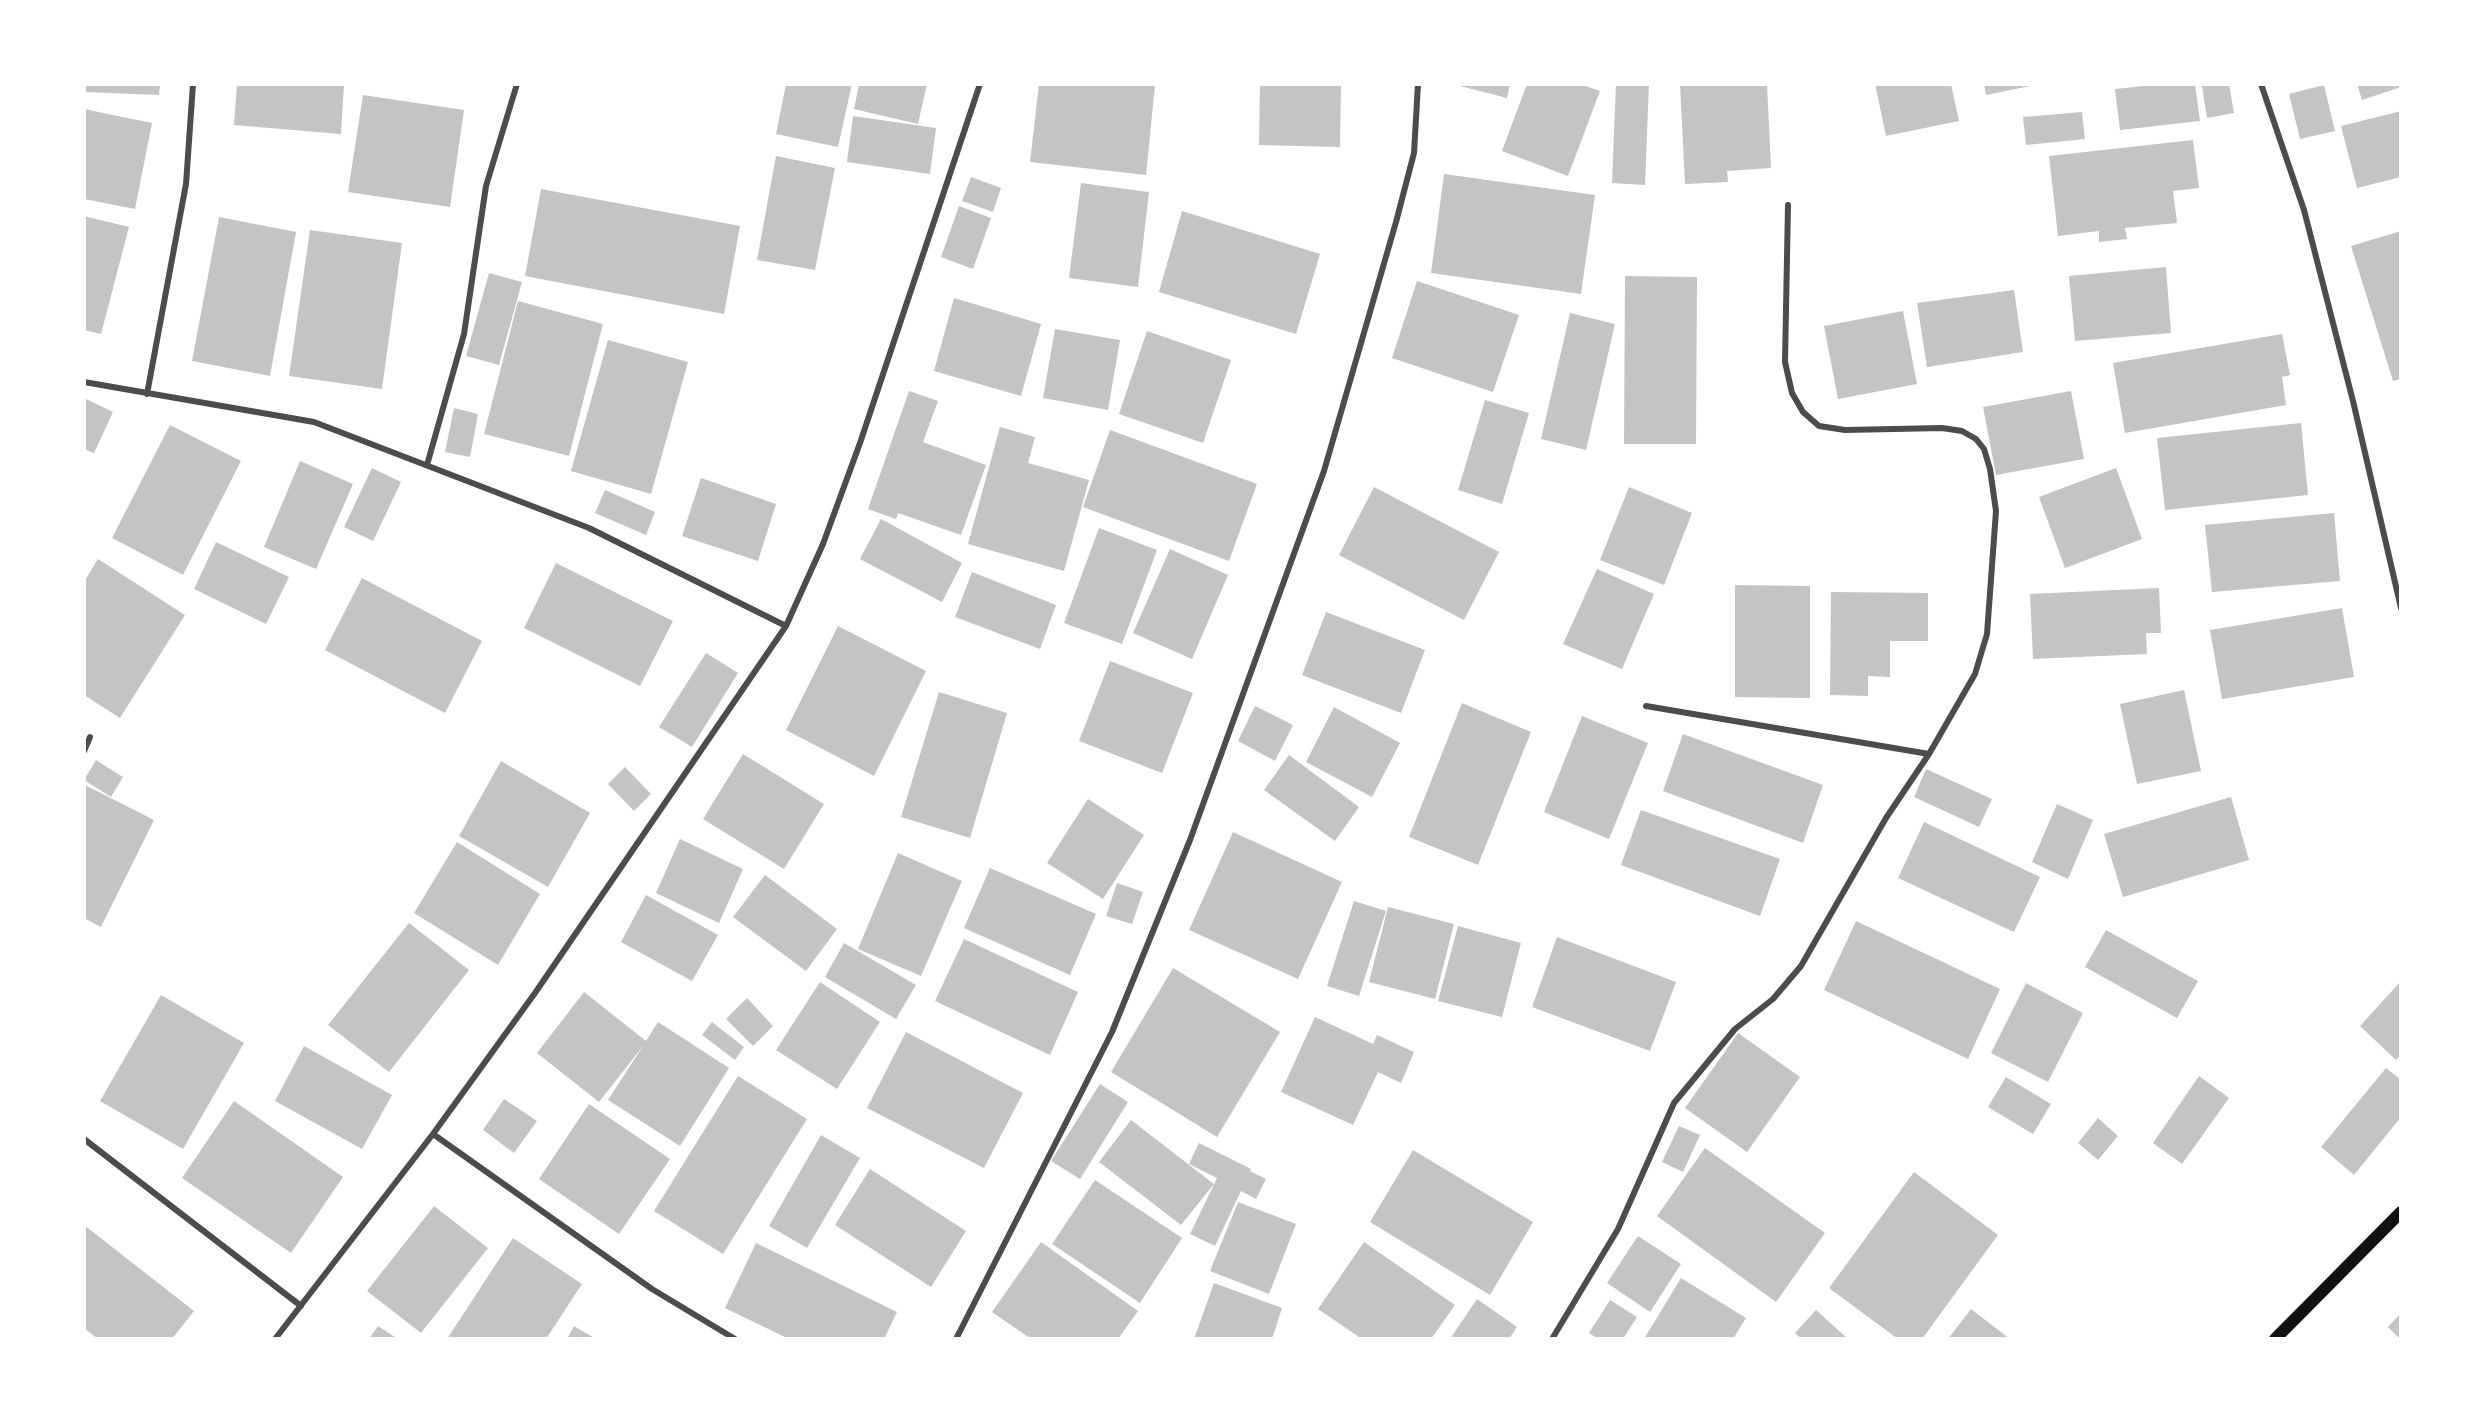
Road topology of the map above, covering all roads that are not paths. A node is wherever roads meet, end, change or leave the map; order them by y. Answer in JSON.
{"nodes":[{"id":1,"x":193,"y":84,"type":"edge"},
{"id":2,"x":517,"y":84,"type":"edge"},
{"id":3,"x":980,"y":84,"type":"edge"},
{"id":4,"x":1418,"y":84,"type":"edge"},
{"id":5,"x":2261,"y":84,"type":"edge"},
{"id":6,"x":1788,"y":205,"type":"dead end"},
{"id":7,"x":84,"y":382,"type":"edge"},
{"id":8,"x":147,"y":394,"type":"junction"},
{"id":9,"x":428,"y":465,"type":"junction"},
{"id":10,"x":2401,"y":608,"type":"edge"},
{"id":11,"x":786,"y":626,"type":"junction"},
{"id":12,"x":1646,"y":706,"type":"dead end"},
{"id":13,"x":90,"y":737,"type":"dead end"},
{"id":14,"x":84,"y":751,"type":"edge"},
{"id":15,"x":1929,"y":754,"type":"junction"},
{"id":16,"x":433,"y":1134,"type":"junction"},
{"id":17,"x":84,"y":1139,"type":"edge"},
{"id":18,"x":2401,"y":1212,"type":"edge"},
{"id":19,"x":301,"y":1306,"type":"junction"},
{"id":20,"x":275,"y":1339,"type":"edge"},
{"id":21,"x":735,"y":1339,"type":"edge"},
{"id":22,"x":956,"y":1339,"type":"edge"},
{"id":23,"x":1552,"y":1339,"type":"edge"},
{"id":24,"x":2275,"y":1339,"type":"edge"}],
"edges":[{"from":1,"to":8,"type":"street"},
{"from":2,"to":9,"type":"street"},
{"from":3,"to":11,"type":"street"},
{"from":4,"to":22,"type":"street"},
{"from":5,"to":10,"type":"street"},
{"from":6,"to":15,"type":"street"},
{"from":7,"to":8,"type":"street"},
{"from":8,"to":9,"type":"street"},
{"from":9,"to":11,"type":"street"},
{"from":11,"to":16,"type":"street"},
{"from":12,"to":15,"type":"street"},
{"from":13,"to":14,"type":"street"},
{"from":15,"to":23,"type":"street"},
{"from":16,"to":19,"type":"street"},
{"from":16,"to":21,"type":"street"},
{"from":17,"to":19,"type":"street"},
{"from":18,"to":24,"type":"main road"},
{"from":19,"to":20,"type":"street"}]}
